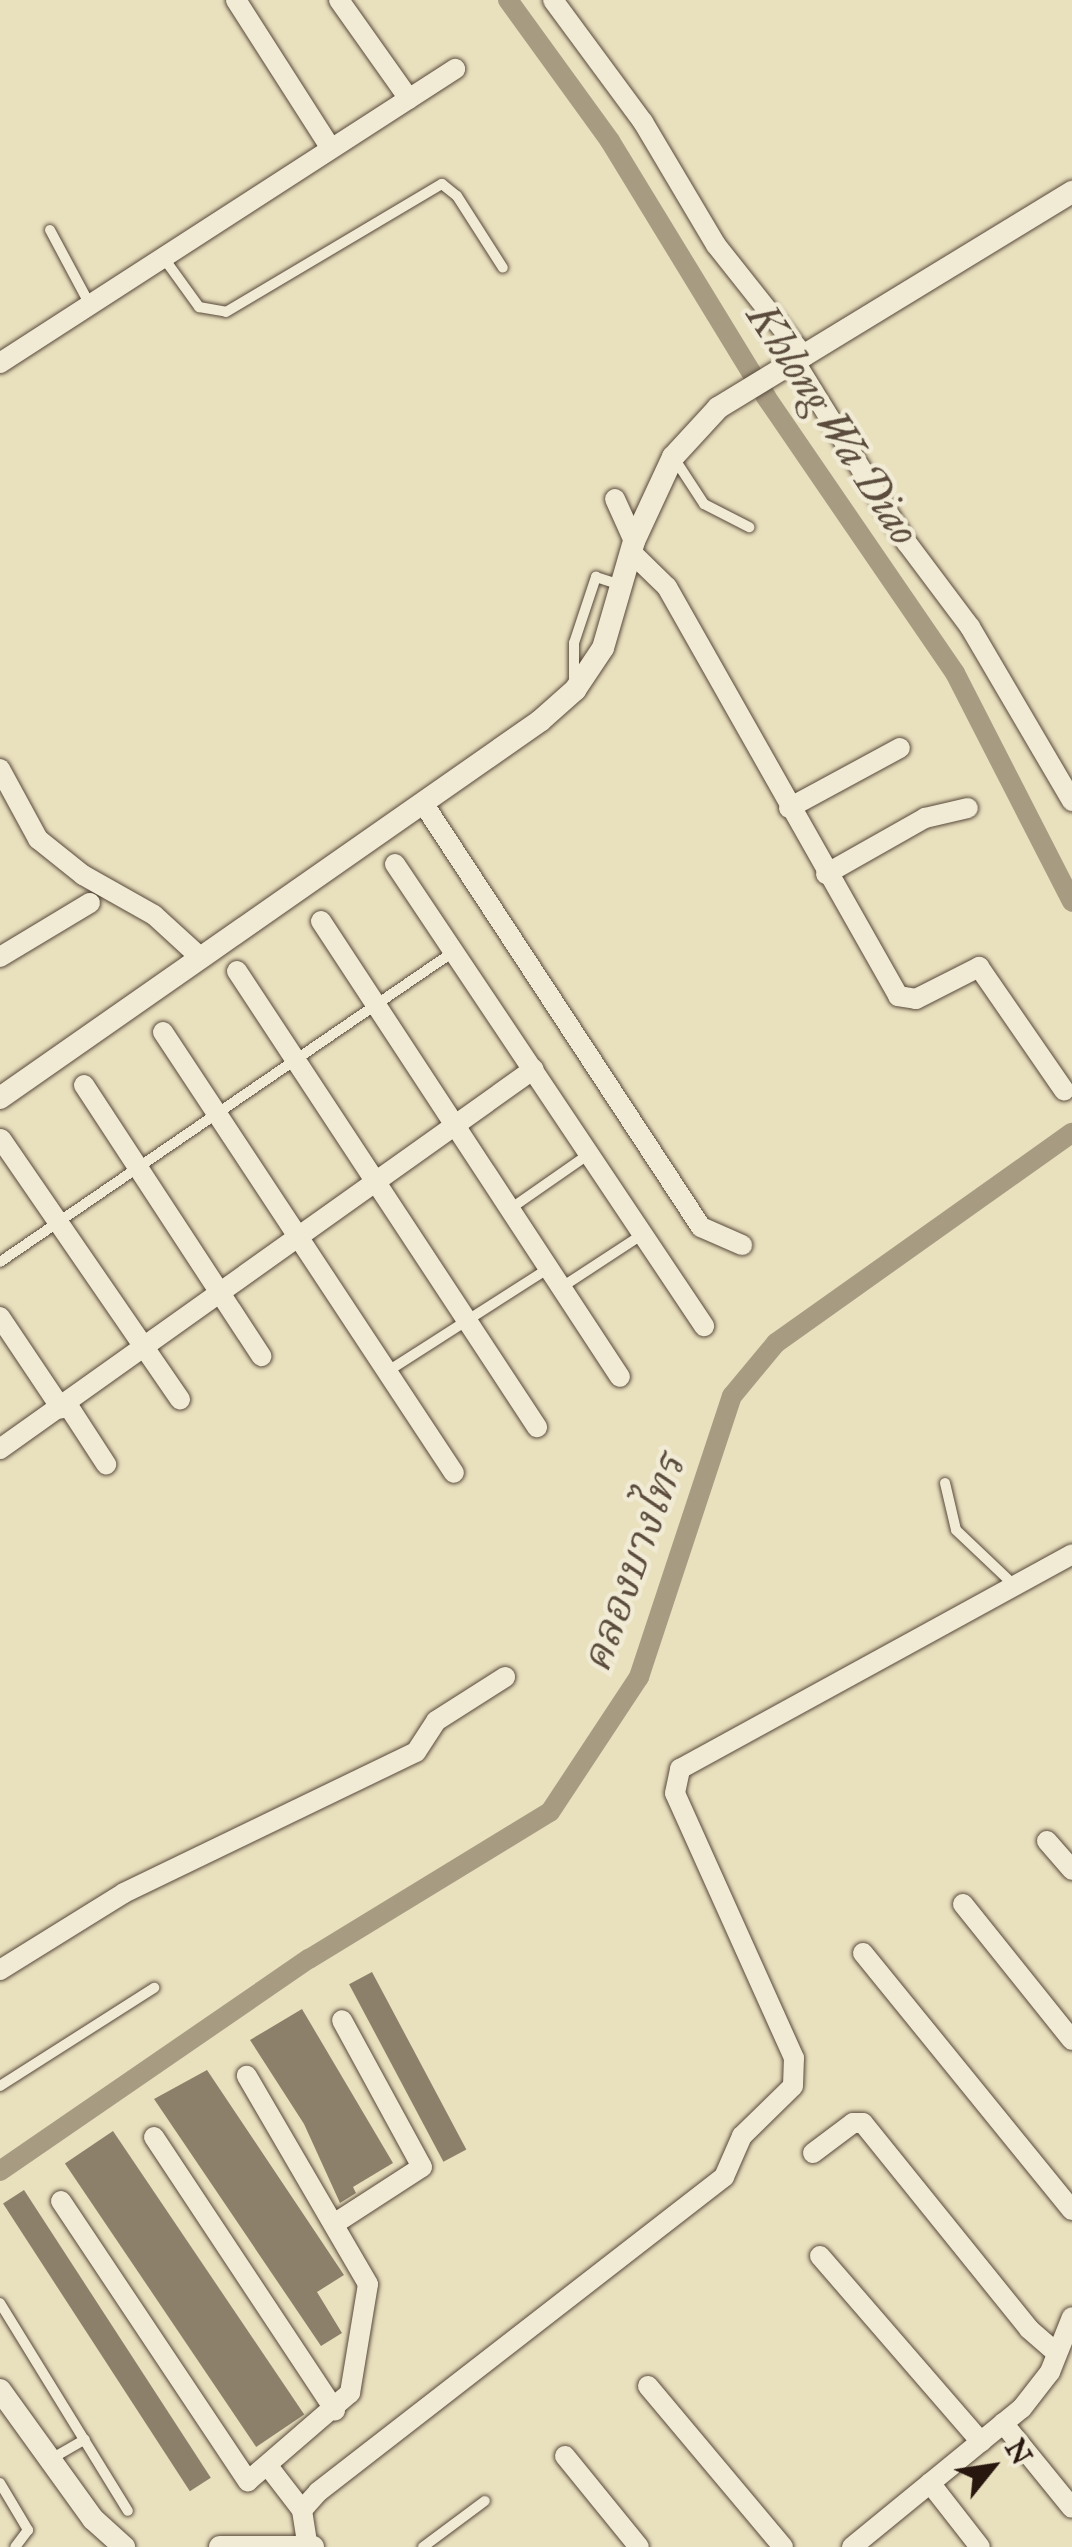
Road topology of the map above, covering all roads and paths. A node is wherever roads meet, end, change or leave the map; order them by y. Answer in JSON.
{"nodes":[{"id":1,"x":236,"y":0,"type":"edge"},
{"id":2,"x":339,"y":0,"type":"edge"},
{"id":3,"x":553,"y":0,"type":"edge"},
{"id":4,"x":455,"y":69,"type":"dead end"},
{"id":5,"x":408,"y":98,"type":"junction"},
{"id":6,"x":330,"y":148,"type":"junction"},
{"id":7,"x":1072,"y":192,"type":"edge"},
{"id":8,"x":50,"y":230,"type":"dead end"},
{"id":9,"x":164,"y":256,"type":"junction"},
{"id":10,"x":503,"y":268,"type":"dead end"},
{"id":11,"x":89,"y":303,"type":"junction"},
{"id":12,"x":0,"y":363,"type":"edge"},
{"id":13,"x":792,"y":363,"type":"junction"},
{"id":14,"x":673,"y":457,"type":"junction"},
{"id":15,"x":616,"y":499,"type":"dead end"},
{"id":16,"x":749,"y":527,"type":"dead end"},
{"id":17,"x":632,"y":546,"type":"junction"},
{"id":18,"x":900,"y":748,"type":"dead end"},
{"id":19,"x":0,"y":769,"type":"edge"},
{"id":20,"x":1072,"y":801,"type":"edge"},
{"id":21,"x":423,"y":803,"type":"junction"},
{"id":22,"x":789,"y":808,"type":"junction"},
{"id":23,"x":968,"y":808,"type":"dead end"},
{"id":24,"x":396,"y":864,"type":"dead end"},
{"id":25,"x":826,"y":874,"type":"junction"},
{"id":26,"x":90,"y":904,"type":"dead end"},
{"id":27,"x":321,"y":921,"type":"dead end"},
{"id":28,"x":455,"y":951,"type":"junction"},
{"id":29,"x":0,"y":957,"type":"edge"},
{"id":30,"x":201,"y":958,"type":"junction"},
{"id":31,"x":237,"y":971,"type":"dead end"},
{"id":32,"x":376,"y":1006,"type":"junction"},
{"id":33,"x":163,"y":1032,"type":"dead end"},
{"id":34,"x":298,"y":1060,"type":"junction"},
{"id":35,"x":534,"y":1069,"type":"junction"},
{"id":36,"x":84,"y":1086,"type":"dead end"},
{"id":37,"x":1064,"y":1090,"type":"dead end"},
{"id":38,"x":0,"y":1098,"type":"edge"},
{"id":39,"x":217,"y":1114,"type":"junction"},
{"id":40,"x":455,"y":1126,"type":"junction"},
{"id":41,"x":2,"y":1139,"type":"edge"},
{"id":42,"x":589,"y":1154,"type":"junction"},
{"id":43,"x":140,"y":1168,"type":"junction"},
{"id":44,"x":378,"y":1182,"type":"junction"},
{"id":45,"x":510,"y":1209,"type":"junction"},
{"id":46,"x":60,"y":1222,"type":"junction"},
{"id":47,"x":643,"y":1234,"type":"junction"},
{"id":48,"x":300,"y":1236,"type":"junction"},
{"id":49,"x":742,"y":1245,"type":"dead end"},
{"id":50,"x":0,"y":1262,"type":"edge"},
{"id":51,"x":549,"y":1268,"type":"junction"},
{"id":52,"x":561,"y":1288,"type":"junction"},
{"id":53,"x":222,"y":1294,"type":"junction"},
{"id":54,"x":0,"y":1316,"type":"edge"},
{"id":55,"x":467,"y":1318,"type":"junction"},
{"id":56,"x":704,"y":1326,"type":"dead end"},
{"id":57,"x":148,"y":1349,"type":"junction"},
{"id":58,"x":260,"y":1356,"type":"dead end"},
{"id":59,"x":388,"y":1371,"type":"junction"},
{"id":60,"x":620,"y":1377,"type":"dead end"},
{"id":61,"x":180,"y":1399,"type":"dead end"},
{"id":62,"x":64,"y":1406,"type":"junction"},
{"id":63,"x":537,"y":1428,"type":"dead end"},
{"id":64,"x":0,"y":1449,"type":"edge"},
{"id":65,"x":106,"y":1464,"type":"dead end"},
{"id":66,"x":454,"y":1473,"type":"dead end"},
{"id":67,"x":945,"y":1483,"type":"dead end"},
{"id":68,"x":1072,"y":1554,"type":"edge"},
{"id":69,"x":1013,"y":1584,"type":"junction"},
{"id":70,"x":505,"y":1678,"type":"dead end"},
{"id":71,"x":1047,"y":1842,"type":"dead end"},
{"id":72,"x":1072,"y":1870,"type":"edge"},
{"id":73,"x":962,"y":1904,"type":"dead end"},
{"id":74,"x":863,"y":1953,"type":"dead end"},
{"id":75,"x":0,"y":1970,"type":"edge"},
{"id":76,"x":154,"y":1988,"type":"dead end"},
{"id":77,"x":342,"y":2020,"type":"dead end"},
{"id":78,"x":1072,"y":2040,"type":"edge"},
{"id":79,"x":247,"y":2076,"type":"dead end"},
{"id":80,"x":0,"y":2086,"type":"edge"},
{"id":81,"x":154,"y":2137,"type":"dead end"},
{"id":82,"x":812,"y":2153,"type":"dead end"},
{"id":83,"x":60,"y":2201,"type":"dead end"},
{"id":84,"x":1072,"y":2210,"type":"edge"},
{"id":85,"x":337,"y":2222,"type":"junction"},
{"id":86,"x":820,"y":2256,"type":"dead end"},
{"id":87,"x":0,"y":2303,"type":"edge"},
{"id":88,"x":1066,"y":2337,"type":"edge"},
{"id":89,"x":648,"y":2386,"type":"dead end"},
{"id":90,"x":0,"y":2390,"type":"edge"},
{"id":91,"x":335,"y":2410,"type":"junction"},
{"id":92,"x":1004,"y":2423,"type":"junction"},
{"id":93,"x":85,"y":2439,"type":"junction"},
{"id":94,"x":981,"y":2442,"type":"junction"},
{"id":95,"x":565,"y":2456,"type":"dead end"},
{"id":96,"x":48,"y":2461,"type":"junction"},
{"id":97,"x":268,"y":2466,"type":"junction"},
{"id":98,"x":0,"y":2483,"type":"edge"},
{"id":99,"x":930,"y":2483,"type":"junction"},
{"id":100,"x":485,"y":2501,"type":"dead end"},
{"id":101,"x":1072,"y":2508,"type":"edge"},
{"id":102,"x":302,"y":2510,"type":"junction"},
{"id":103,"x":128,"y":2511,"type":"dead end"},
{"id":104,"x":310,"y":2545,"type":"edge"},
{"id":105,"x":858,"y":2545,"type":"edge"},
{"id":106,"x":15,"y":2547,"type":"edge"},
{"id":107,"x":124,"y":2547,"type":"edge"},
{"id":108,"x":220,"y":2547,"type":"edge"},
{"id":109,"x":423,"y":2547,"type":"edge"},
{"id":110,"x":639,"y":2547,"type":"edge"},
{"id":111,"x":783,"y":2547,"type":"edge"},
{"id":112,"x":980,"y":2547,"type":"edge"}],
"edges":[{"from":1,"to":6,"type":"street"},
{"from":2,"to":5,"type":"street"},
{"from":3,"to":13,"type":"street"},
{"from":4,"to":5,"type":"street"},
{"from":5,"to":6,"type":"street"},
{"from":6,"to":9,"type":"street"},
{"from":7,"to":13,"type":"street"},
{"from":8,"to":11,"type":"lane"},
{"from":9,"to":10,"type":"lane"},
{"from":9,"to":11,"type":"street"},
{"from":11,"to":12,"type":"street"},
{"from":13,"to":14,"type":"street"},
{"from":13,"to":20,"type":"street"},
{"from":14,"to":16,"type":"lane"},
{"from":14,"to":17,"type":"street"},
{"from":15,"to":17,"type":"street"},
{"from":17,"to":21,"type":"street"},
{"from":17,"to":22,"type":"street"},
{"from":18,"to":22,"type":"street"},
{"from":19,"to":30,"type":"street"},
{"from":21,"to":30,"type":"street"},
{"from":21,"to":49,"type":"street"},
{"from":22,"to":25,"type":"street"},
{"from":23,"to":25,"type":"street"},
{"from":24,"to":28,"type":"street"},
{"from":25,"to":37,"type":"street"},
{"from":26,"to":29,"type":"street"},
{"from":27,"to":32,"type":"street"},
{"from":28,"to":32,"type":"lane"},
{"from":28,"to":35,"type":"street"},
{"from":30,"to":38,"type":"street"},
{"from":31,"to":34,"type":"street"},
{"from":32,"to":34,"type":"lane"},
{"from":32,"to":40,"type":"street"},
{"from":33,"to":39,"type":"street"},
{"from":34,"to":39,"type":"lane"},
{"from":34,"to":44,"type":"street"},
{"from":35,"to":40,"type":"street"},
{"from":35,"to":42,"type":"street"},
{"from":36,"to":43,"type":"street"},
{"from":39,"to":43,"type":"lane"},
{"from":39,"to":48,"type":"street"},
{"from":40,"to":44,"type":"street"},
{"from":40,"to":45,"type":"street"},
{"from":41,"to":46,"type":"street"},
{"from":42,"to":45,"type":"lane"},
{"from":42,"to":47,"type":"street"},
{"from":43,"to":46,"type":"lane"},
{"from":43,"to":53,"type":"street"},
{"from":44,"to":48,"type":"street"},
{"from":44,"to":55,"type":"street"},
{"from":45,"to":51,"type":"street"},
{"from":46,"to":50,"type":"lane"},
{"from":46,"to":57,"type":"street"},
{"from":47,"to":52,"type":"lane"},
{"from":47,"to":56,"type":"street"},
{"from":48,"to":53,"type":"street"},
{"from":48,"to":59,"type":"street"},
{"from":51,"to":52,"type":"street"},
{"from":51,"to":55,"type":"lane"},
{"from":52,"to":60,"type":"street"},
{"from":53,"to":57,"type":"street"},
{"from":53,"to":58,"type":"street"},
{"from":54,"to":62,"type":"street"},
{"from":55,"to":59,"type":"lane"},
{"from":55,"to":63,"type":"street"},
{"from":57,"to":61,"type":"street"},
{"from":57,"to":62,"type":"street"},
{"from":59,"to":66,"type":"street"},
{"from":62,"to":64,"type":"street"},
{"from":62,"to":65,"type":"street"},
{"from":67,"to":69,"type":"lane"},
{"from":68,"to":69,"type":"street"},
{"from":69,"to":102,"type":"street"},
{"from":70,"to":75,"type":"street"},
{"from":71,"to":72,"type":"street"},
{"from":73,"to":78,"type":"street"},
{"from":74,"to":84,"type":"street"},
{"from":76,"to":80,"type":"lane"},
{"from":77,"to":85,"type":"street"},
{"from":79,"to":85,"type":"street"},
{"from":81,"to":91,"type":"street"},
{"from":82,"to":88,"type":"street"},
{"from":83,"to":97,"type":"street"},
{"from":85,"to":91,"type":"street"},
{"from":86,"to":94,"type":"street"},
{"from":87,"to":93,"type":"lane"},
{"from":88,"to":92,"type":"street"},
{"from":89,"to":111,"type":"street"},
{"from":90,"to":96,"type":"street"},
{"from":91,"to":97,"type":"street"},
{"from":92,"to":94,"type":"street"},
{"from":92,"to":101,"type":"street"},
{"from":93,"to":96,"type":"lane"},
{"from":93,"to":103,"type":"lane"},
{"from":94,"to":99,"type":"street"},
{"from":95,"to":110,"type":"street"},
{"from":96,"to":107,"type":"street"},
{"from":97,"to":102,"type":"street"},
{"from":98,"to":106,"type":"lane"},
{"from":99,"to":105,"type":"street"},
{"from":99,"to":112,"type":"street"},
{"from":100,"to":109,"type":"lane"},
{"from":102,"to":104,"type":"street"},
{"from":104,"to":108,"type":"street"}]}
